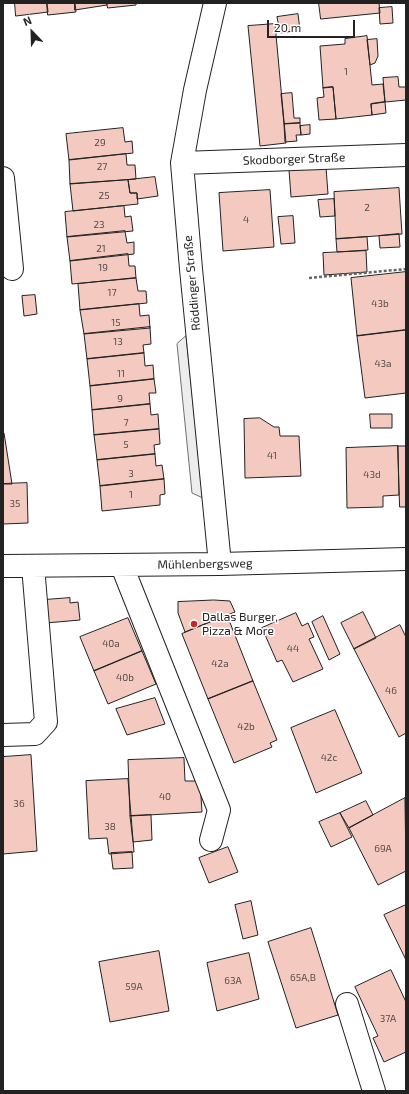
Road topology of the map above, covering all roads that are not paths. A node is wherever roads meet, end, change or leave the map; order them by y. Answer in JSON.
{"nodes":[{"id":1,"x":215,"y":3,"type":"edge"},
{"id":2,"x":406,"y":155,"type":"edge"},
{"id":3,"x":182,"y":163,"type":"junction"},
{"id":4,"x":3,"y":178,"type":"edge"},
{"id":5,"x":12,"y":269,"type":"dead end"},
{"id":6,"x":406,"y":559,"type":"edge"},
{"id":7,"x":220,"y":564,"type":"junction"},
{"id":8,"x":3,"y":566,"type":"edge"},
{"id":9,"x":33,"y":566,"type":"junction"},
{"id":10,"x":122,"y":566,"type":"junction"},
{"id":11,"x":3,"y":735,"type":"edge"},
{"id":12,"x":211,"y":840,"type":"dead end"},
{"id":13,"x":347,"y":1004,"type":"dead end"},
{"id":14,"x":374,"y":1091,"type":"edge"}],
"edges":[{"from":1,"to":3,"type":"street","name":"Röddinger Straße"},
{"from":2,"to":3,"type":"street","name":"Skodborger Straße"},
{"from":3,"to":7,"type":"street","name":"Röddinger Straße"},
{"from":4,"to":5,"type":"street"},
{"from":6,"to":7,"type":"street","name":"Mühlenbergsweg"},
{"from":7,"to":10,"type":"street","name":"Mühlenbergsweg"},
{"from":8,"to":9,"type":"street","name":"Mühlenbergsweg"},
{"from":9,"to":10,"type":"street","name":"Mühlenbergsweg"},
{"from":9,"to":11,"type":"street"},
{"from":10,"to":12,"type":"street"},
{"from":13,"to":14,"type":"street"}]}
